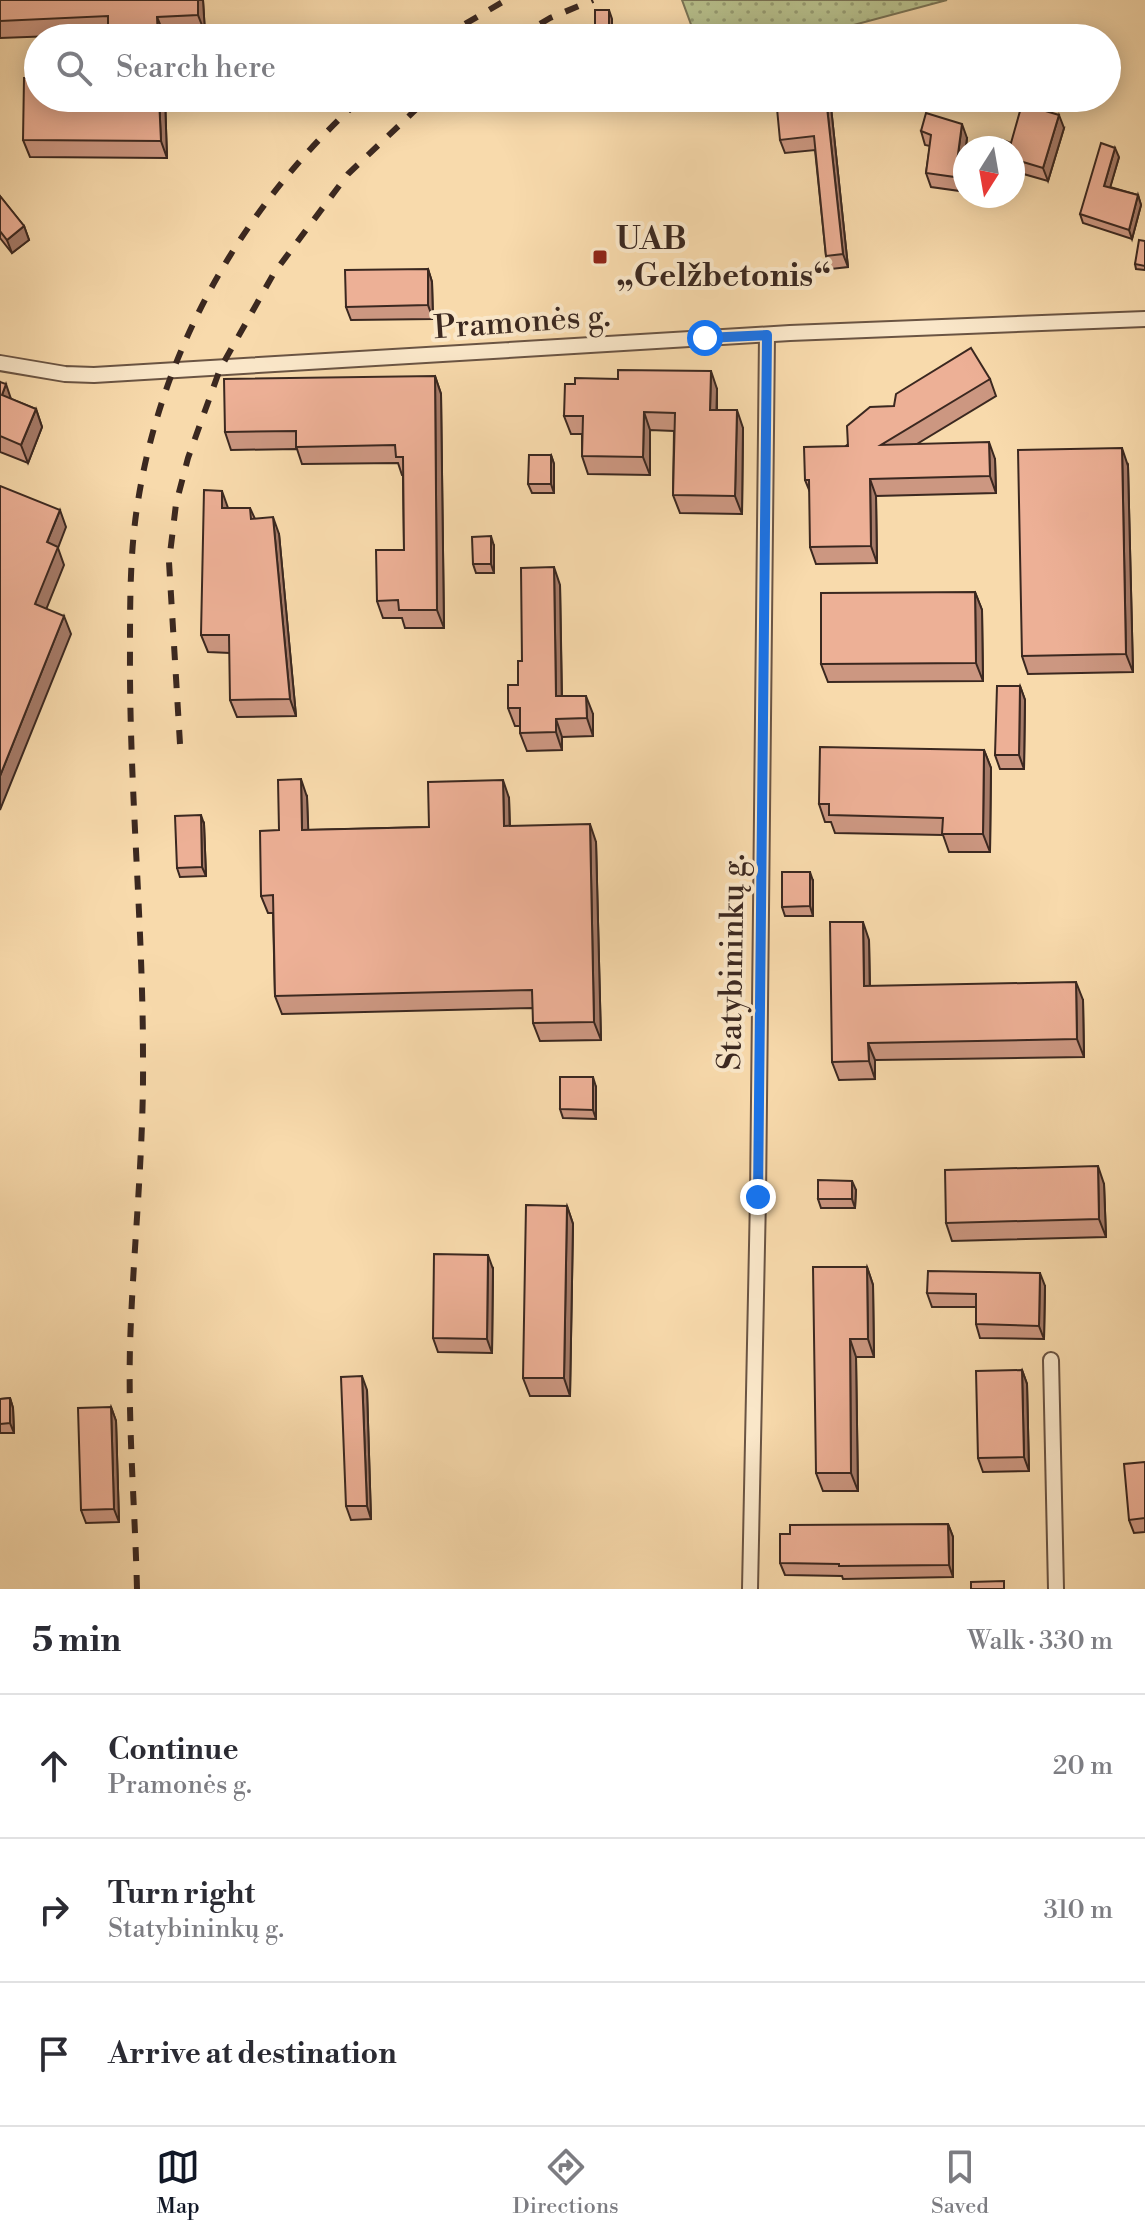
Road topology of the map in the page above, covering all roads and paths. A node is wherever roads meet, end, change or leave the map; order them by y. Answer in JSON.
{"nodes":[{"id":1,"x":1145,"y":319,"type":"edge"},
{"id":2,"x":767,"y":335,"type":"junction"},
{"id":3,"x":0,"y":363,"type":"edge"},
{"id":4,"x":1051,"y":1360,"type":"dead end"},
{"id":5,"x":750,"y":1589,"type":"edge"},
{"id":6,"x":1056,"y":1589,"type":"edge"}],
"edges":[{"from":1,"to":2,"type":"street","name":"Pramonės g."},
{"from":2,"to":3,"type":"street","name":"Pramonės g."},
{"from":2,"to":5,"type":"street","name":"Statybininkų g."},
{"from":4,"to":6,"type":"street"}]}
